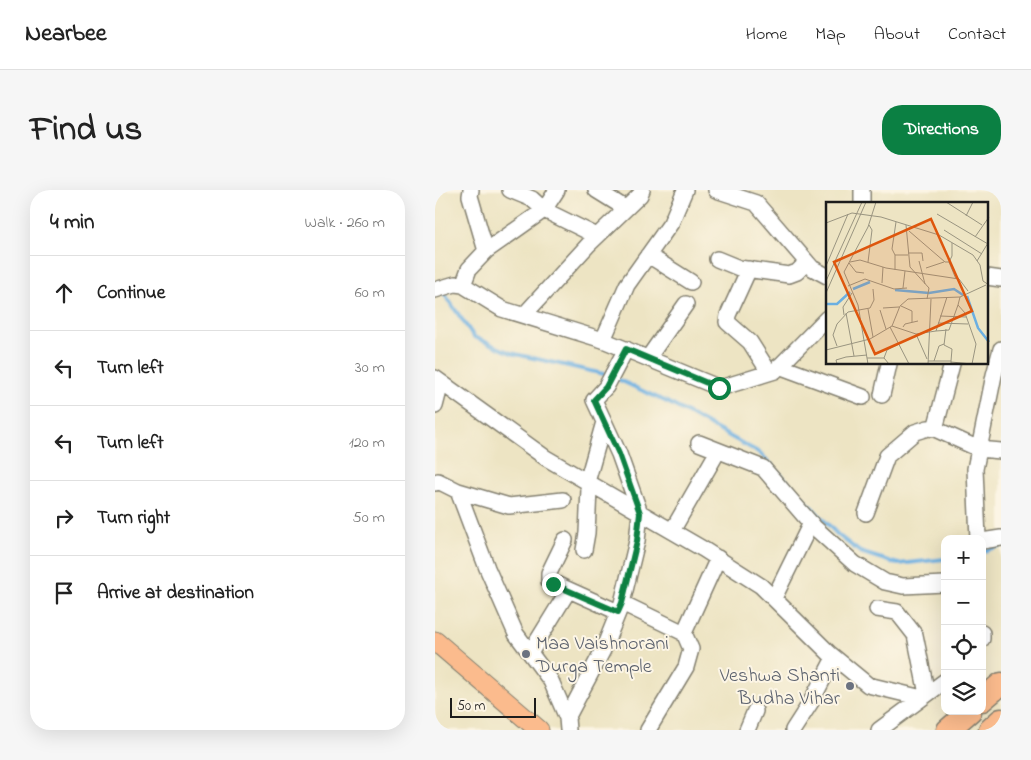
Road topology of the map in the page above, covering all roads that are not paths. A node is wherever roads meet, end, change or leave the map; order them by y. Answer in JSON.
{"nodes":[{"id":1,"x":471,"y":190,"type":"edge"},
{"id":2,"x":509,"y":190,"type":"edge"},
{"id":3,"x":557,"y":190,"type":"edge"},
{"id":4,"x":596,"y":190,"type":"edge"},
{"id":5,"x":642,"y":190,"type":"edge"},
{"id":6,"x":685,"y":190,"type":"edge"},
{"id":7,"x":716,"y":190,"type":"edge"},
{"id":8,"x":758,"y":196,"type":"edge"},
{"id":9,"x":625,"y":208,"type":"junction"},
{"id":10,"x":544,"y":210,"type":"junction"},
{"id":11,"x":597,"y":236,"type":"junction"},
{"id":12,"x":486,"y":251,"type":"junction"},
{"id":13,"x":648,"y":255,"type":"junction"},
{"id":14,"x":717,"y":259,"type":"dead end"},
{"id":15,"x":807,"y":262,"type":"junction"},
{"id":16,"x":749,"y":269,"type":"junction"},
{"id":17,"x":826,"y":275,"type":"edge"},
{"id":18,"x":691,"y":282,"type":"dead end"},
{"id":19,"x":459,"y":284,"type":"junction"},
{"id":20,"x":435,"y":290,"type":"edge"},
{"id":21,"x":686,"y":304,"type":"dead end"},
{"id":22,"x":524,"y":315,"type":"junction"},
{"id":23,"x":826,"y":319,"type":"edge"},
{"id":24,"x":603,"y":340,"type":"junction"},
{"id":25,"x":626,"y":349,"type":"junction"},
{"id":26,"x":1001,"y":350,"type":"edge"},
{"id":27,"x":648,"y":358,"type":"junction"},
{"id":28,"x":889,"y":365,"type":"edge"},
{"id":29,"x":953,"y":365,"type":"edge"},
{"id":30,"x":774,"y":369,"type":"junction"},
{"id":31,"x":438,"y":381,"type":"edge"},
{"id":32,"x":882,"y":395,"type":"dead end"},
{"id":33,"x":863,"y":397,"type":"dead end"},
{"id":34,"x":435,"y":406,"type":"edge"},
{"id":35,"x":604,"y":422,"type":"junction"},
{"id":36,"x":935,"y":429,"type":"junction"},
{"id":37,"x":699,"y":443,"type":"dead end"},
{"id":38,"x":979,"y":449,"type":"junction"},
{"id":39,"x":718,"y":451,"type":"junction"},
{"id":40,"x":1001,"y":451,"type":"edge"},
{"id":41,"x":436,"y":478,"type":"edge"},
{"id":42,"x":587,"y":482,"type":"junction"},
{"id":43,"x":458,"y":491,"type":"junction"},
{"id":44,"x":563,"y":500,"type":"dead end"},
{"id":45,"x":640,"y":513,"type":"junction"},
{"id":46,"x":866,"y":513,"type":"dead end"},
{"id":47,"x":811,"y":523,"type":"junction"},
{"id":48,"x":672,"y":531,"type":"junction"},
{"id":49,"x":978,"y":535,"type":"edge"},
{"id":50,"x":1001,"y":538,"type":"edge"},
{"id":51,"x":565,"y":540,"type":"dead end"},
{"id":52,"x":986,"y":540,"type":"edge"},
{"id":53,"x":584,"y":550,"type":"dead end"},
{"id":54,"x":718,"y":558,"type":"junction"},
{"id":55,"x":941,"y":584,"type":"edge"},
{"id":56,"x":568,"y":591,"type":"junction"},
{"id":57,"x":774,"y":598,"type":"junction"},
{"id":58,"x":620,"y":608,"type":"junction"},
{"id":59,"x":877,"y":609,"type":"dead end"},
{"id":60,"x":684,"y":633,"type":"junction"},
{"id":61,"x":435,"y":641,"type":"edge"},
{"id":62,"x":530,"y":653,"type":"junction"},
{"id":63,"x":834,"y":658,"type":"junction"},
{"id":64,"x":941,"y":683,"type":"edge"},
{"id":65,"x":1001,"y":684,"type":"edge"},
{"id":66,"x":924,"y":696,"type":"junction"},
{"id":67,"x":986,"y":697,"type":"edge"},
{"id":68,"x":755,"y":711,"type":"dead end"},
{"id":69,"x":965,"y":715,"type":"edge"},
{"id":70,"x":1001,"y":720,"type":"edge"},
{"id":71,"x":567,"y":724,"type":"edge"},
{"id":72,"x":539,"y":730,"type":"edge"},
{"id":73,"x":648,"y":730,"type":"edge"},
{"id":74,"x":747,"y":730,"type":"edge"},
{"id":75,"x":793,"y":730,"type":"edge"},
{"id":76,"x":879,"y":730,"type":"edge"},
{"id":77,"x":948,"y":730,"type":"edge"},
{"id":78,"x":990,"y":730,"type":"edge"}],
"edges":[{"from":1,"to":12,"type":"street"},
{"from":2,"to":10,"type":"street"},
{"from":3,"to":10,"type":"street"},
{"from":4,"to":9,"type":"street"},
{"from":5,"to":9,"type":"street"},
{"from":6,"to":13,"type":"street"},
{"from":7,"to":8,"type":"street"},
{"from":8,"to":15,"type":"street"},
{"from":9,"to":11,"type":"street"},
{"from":10,"to":11,"type":"street"},
{"from":10,"to":12,"type":"street"},
{"from":11,"to":22,"type":"street"},
{"from":12,"to":19,"type":"street"},
{"from":13,"to":18,"type":"street"},
{"from":13,"to":24,"type":"street"},
{"from":14,"to":16,"type":"street"},
{"from":15,"to":16,"type":"street"},
{"from":15,"to":17,"type":"street"},
{"from":16,"to":30,"type":"street"},
{"from":19,"to":20,"type":"street"},
{"from":19,"to":22,"type":"street"},
{"from":21,"to":27,"type":"street"},
{"from":22,"to":24,"type":"street"},
{"from":23,"to":30,"type":"street"},
{"from":24,"to":25,"type":"street"},
{"from":25,"to":27,"type":"street"},
{"from":25,"to":35,"type":"street"},
{"from":26,"to":38,"type":"street"},
{"from":27,"to":30,"type":"street"},
{"from":28,"to":32,"type":"street"},
{"from":29,"to":36,"type":"street"},
{"from":30,"to":33,"type":"street"},
{"from":31,"to":34,"type":"street"},
{"from":31,"to":42,"type":"street"},
{"from":35,"to":42,"type":"street"},
{"from":35,"to":45,"type":"street"},
{"from":36,"to":38,"type":"street"},
{"from":36,"to":46,"type":"street"},
{"from":37,"to":39,"type":"street"},
{"from":38,"to":40,"type":"street"},
{"from":38,"to":49,"type":"street"},
{"from":39,"to":47,"type":"street"},
{"from":39,"to":48,"type":"street"},
{"from":41,"to":43,"type":"street"},
{"from":42,"to":45,"type":"street"},
{"from":42,"to":53,"type":"street"},
{"from":43,"to":44,"type":"street"},
{"from":43,"to":62,"type":"street"},
{"from":45,"to":48,"type":"street"},
{"from":45,"to":58,"type":"street"},
{"from":47,"to":55,"type":"street"},
{"from":47,"to":57,"type":"street"},
{"from":48,"to":54,"type":"street"},
{"from":50,"to":52,"type":"street"},
{"from":51,"to":56,"type":"street"},
{"from":54,"to":57,"type":"street"},
{"from":54,"to":60,"type":"street"},
{"from":56,"to":58,"type":"street"},
{"from":56,"to":62,"type":"street"},
{"from":57,"to":63,"type":"street"},
{"from":58,"to":60,"type":"street"},
{"from":58,"to":71,"type":"street"},
{"from":59,"to":66,"type":"street"},
{"from":60,"to":73,"type":"street"},
{"from":61,"to":72,"type":"main road"},
{"from":62,"to":71,"type":"street"},
{"from":63,"to":66,"type":"street"},
{"from":63,"to":75,"type":"street"},
{"from":64,"to":66,"type":"street"},
{"from":65,"to":67,"type":"highway"},
{"from":66,"to":76,"type":"street"},
{"from":68,"to":74,"type":"street"},
{"from":69,"to":77,"type":"highway"},
{"from":70,"to":78,"type":"highway"}]}
